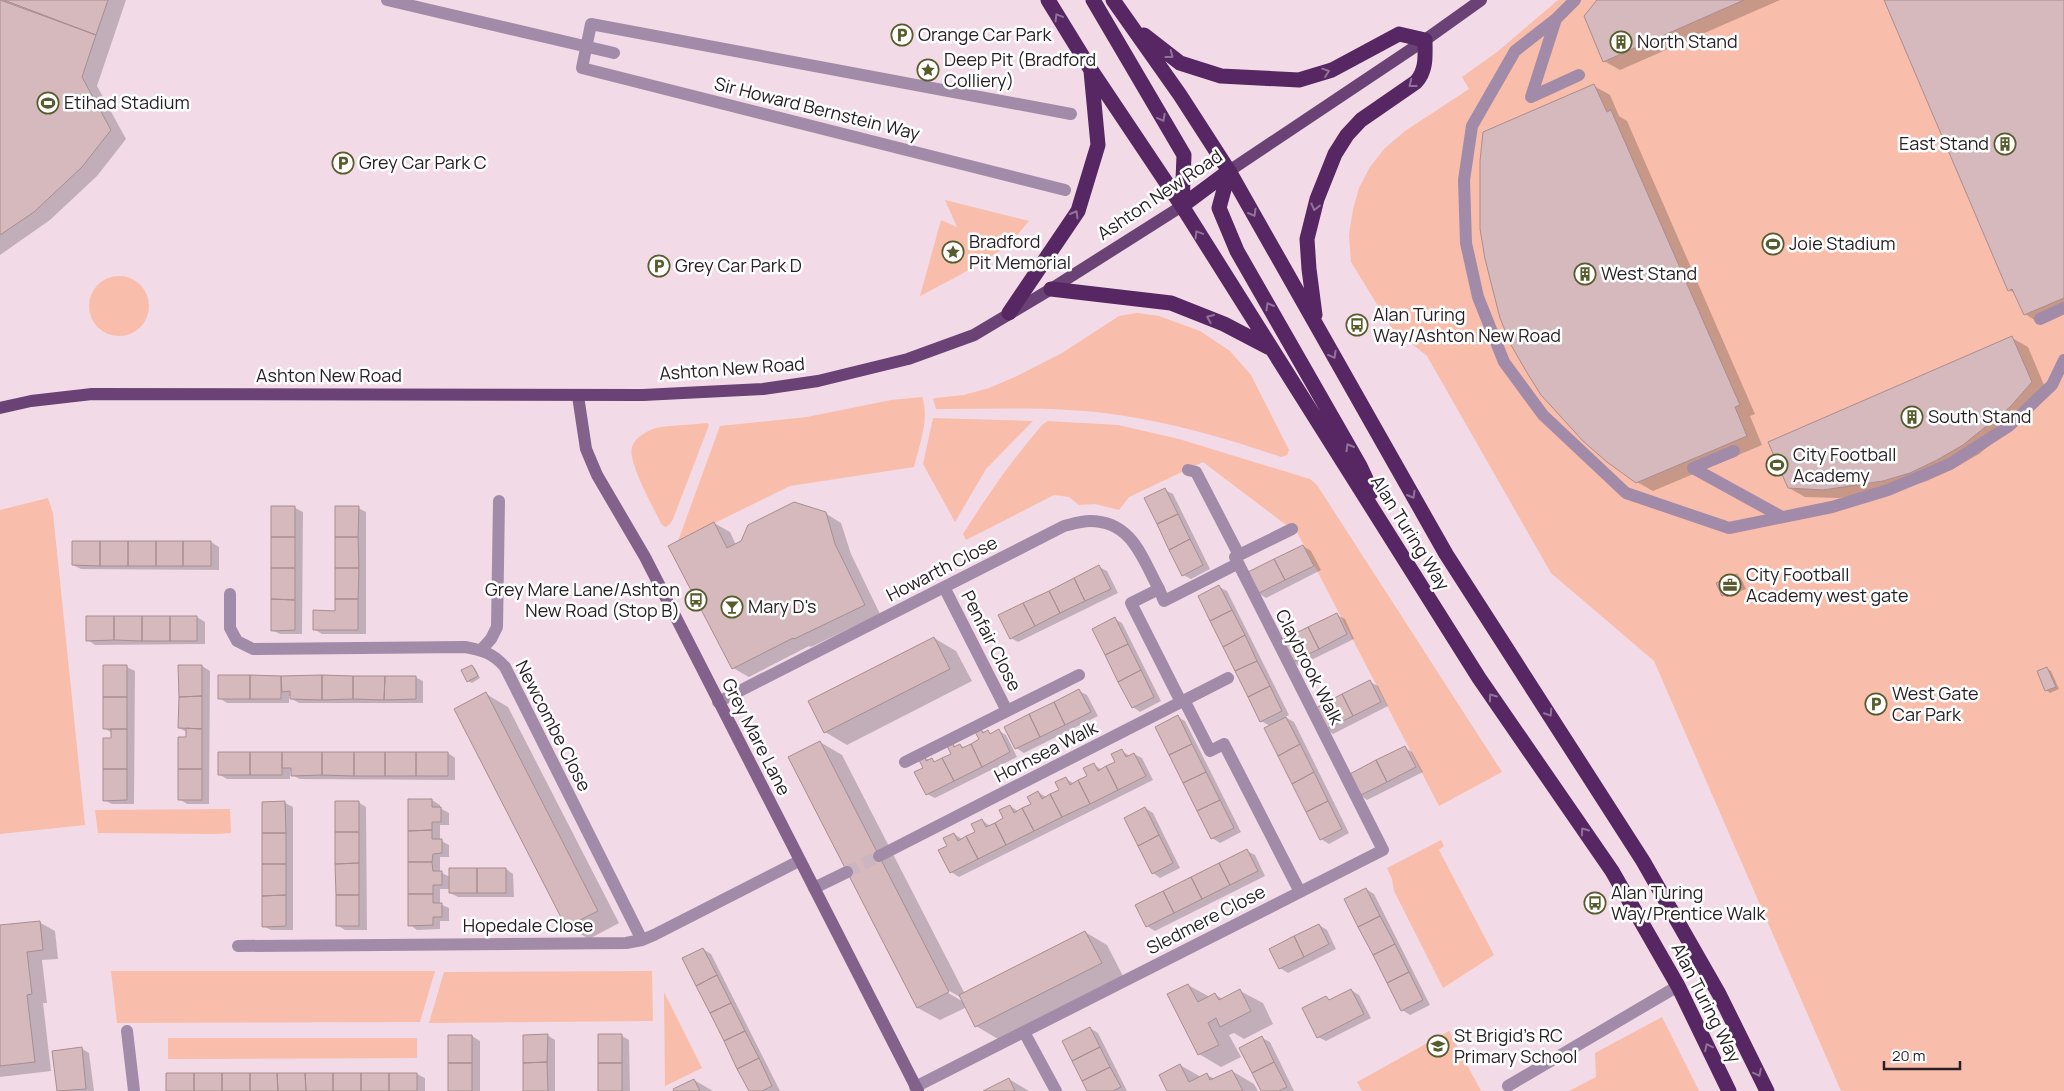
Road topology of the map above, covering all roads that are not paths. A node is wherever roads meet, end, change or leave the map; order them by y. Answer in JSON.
{"nodes":[{"id":1,"x":387,"y":0,"type":"edge"},
{"id":2,"x":1048,"y":0,"type":"edge"},
{"id":3,"x":1093,"y":0,"type":"edge"},
{"id":4,"x":1113,"y":0,"type":"edge"},
{"id":5,"x":1481,"y":0,"type":"edge"},
{"id":6,"x":1575,"y":0,"type":"edge"},
{"id":7,"x":1556,"y":19,"type":"junction"},
{"id":8,"x":1130,"y":26,"type":"junction"},
{"id":9,"x":1426,"y":40,"type":"junction"},
{"id":10,"x":586,"y":46,"type":"junction"},
{"id":11,"x":614,"y":53,"type":"dead end"},
{"id":12,"x":1091,"y":70,"type":"junction"},
{"id":13,"x":1579,"y":75,"type":"dead end"},
{"id":14,"x":1071,"y":114,"type":"dead end"},
{"id":15,"x":1229,"y":171,"type":"junction"},
{"id":16,"x":1065,"y":190,"type":"dead end"},
{"id":17,"x":1182,"y":206,"type":"junction"},
{"id":18,"x":1051,"y":289,"type":"junction"},
{"id":19,"x":2064,"y":308,"type":"edge"},
{"id":20,"x":1009,"y":313,"type":"junction"},
{"id":21,"x":2040,"y":319,"type":"dead end"},
{"id":22,"x":1316,"y":324,"type":"junction"},
{"id":23,"x":1269,"y":348,"type":"junction"},
{"id":24,"x":2064,"y":360,"type":"edge"},
{"id":25,"x":578,"y":396,"type":"junction"},
{"id":26,"x":0,"y":408,"type":"edge"},
{"id":27,"x":1734,"y":451,"type":"dead end"},
{"id":28,"x":1188,"y":470,"type":"dead end"},
{"id":29,"x":499,"y":501,"type":"dead end"},
{"id":30,"x":1782,"y":517,"type":"junction"},
{"id":31,"x":1292,"y":529,"type":"dead end"},
{"id":32,"x":1401,"y":554,"type":"junction"},
{"id":33,"x":1238,"y":560,"type":"junction"},
{"id":34,"x":944,"y":587,"type":"junction"},
{"id":35,"x":1158,"y":589,"type":"junction"},
{"id":36,"x":230,"y":594,"type":"dead end"},
{"id":37,"x":482,"y":650,"type":"junction"},
{"id":38,"x":1079,"y":675,"type":"dead end"},
{"id":39,"x":1228,"y":678,"type":"dead end"},
{"id":40,"x":1182,"y":701,"type":"junction"},
{"id":41,"x":718,"y":702,"type":"junction"},
{"id":42,"x":1007,"y":711,"type":"junction"},
{"id":43,"x":904,"y":762,"type":"dead end"},
{"id":44,"x":1383,"y":850,"type":"joint"},
{"id":45,"x":879,"y":856,"type":"tunnel mouth"},
{"id":46,"x":799,"y":860,"type":"junction"},
{"id":47,"x":847,"y":872,"type":"tunnel mouth"},
{"id":48,"x":814,"y":888,"type":"junction"},
{"id":49,"x":1300,"y":892,"type":"junction"},
{"id":50,"x":642,"y":940,"type":"junction"},
{"id":51,"x":238,"y":946,"type":"dead end"},
{"id":52,"x":1678,"y":986,"type":"junction"},
{"id":53,"x":127,"y":1031,"type":"dead end"},
{"id":54,"x":1024,"y":1032,"type":"junction"},
{"id":55,"x":1508,"y":1086,"type":"dead end"},
{"id":56,"x":916,"y":1089,"type":"edge"},
{"id":57,"x":134,"y":1091,"type":"edge"},
{"id":58,"x":1056,"y":1091,"type":"edge"},
{"id":59,"x":1729,"y":1091,"type":"edge"},
{"id":60,"x":1767,"y":1091,"type":"edge"}],
"edges":[{"from":1,"to":10,"type":"street"},
{"from":12,"to":2,"type":"highway","name":"Alan Turing Way","one_way":true},
{"from":3,"to":17,"type":"highway","one_way":true},
{"from":4,"to":8,"type":"highway","name":"Alan Turing Way"},
{"from":5,"to":9,"type":"main road","name":"Ashton New Road"},
{"from":6,"to":7,"type":"street"},
{"from":7,"to":13,"type":"street"},
{"from":7,"to":30,"type":"street"},
{"from":8,"to":9,"type":"highway","one_way":true},
{"from":8,"to":15,"type":"highway","name":"Alan Turing Way"},
{"from":9,"to":15,"type":"main road","name":"Ashton New Road"},
{"from":9,"to":22,"type":"highway","one_way":true},
{"from":10,"to":11,"type":"street"},
{"from":10,"to":14,"type":"street","name":"Sir Howard Bernstein Way"},
{"from":10,"to":16,"type":"street","name":"Sir Howard Bernstein Way"},
{"from":12,"to":17,"type":"highway","name":"Alan Turing Way"},
{"from":20,"to":12,"type":"highway","one_way":true},
{"from":15,"to":17,"type":"highway","name":"Ashton New Road"},
{"from":15,"to":22,"type":"highway","name":"Alan Turing Way","one_way":true},
{"from":32,"to":15,"type":"highway","one_way":true},
{"from":17,"to":18,"type":"main road","name":"Ashton New Road"},
{"from":23,"to":17,"type":"highway","name":"Alan Turing Way","one_way":true},
{"from":18,"to":20,"type":"main road","name":"Ashton New Road"},
{"from":23,"to":18,"type":"highway","one_way":true},
{"from":19,"to":21,"type":"street"},
{"from":20,"to":25,"type":"main road","name":"Ashton New Road"},
{"from":22,"to":60,"type":"highway","name":"Alan Turing Way","one_way":true},
{"from":23,"to":32,"type":"highway","name":"Alan Turing Way"},
{"from":24,"to":30,"type":"street"},
{"from":25,"to":26,"type":"main road","name":"Ashton New Road"},
{"from":25,"to":41,"type":"street","name":"Grey Mare Lane"},
{"from":27,"to":30,"type":"street"},
{"from":28,"to":33,"type":"street","name":"Claybrook Walk"},
{"from":29,"to":37,"type":"street"},
{"from":31,"to":33,"type":"street"},
{"from":52,"to":32,"type":"highway","name":"Alan Turing Way","one_way":true},
{"from":33,"to":35,"type":"street"},
{"from":33,"to":44,"type":"street","name":"Claybrook Walk"},
{"from":34,"to":35,"type":"street","name":"Howarth Close"},
{"from":34,"to":41,"type":"street","name":"Howarth Close"},
{"from":34,"to":42,"type":"street","name":"Penfair Close"},
{"from":35,"to":40,"type":"street"},
{"from":36,"to":37,"type":"street","name":"Newcombe Close"},
{"from":37,"to":50,"type":"street","name":"Newcombe Close"},
{"from":38,"to":42,"type":"street","name":"Penfair Close"},
{"from":39,"to":40,"type":"street","name":"Hornsea Walk"},
{"from":40,"to":45,"type":"street","name":"Hornsea Walk"},
{"from":40,"to":49,"type":"street"},
{"from":41,"to":46,"type":"street","name":"Grey Mare Lane"},
{"from":42,"to":43,"type":"street","name":"Penfair Close"},
{"from":44,"to":49,"type":"street","name":"Sledmere Close"},
{"from":46,"to":48,"type":"street","name":"Grey Mare Lane"},
{"from":46,"to":50,"type":"street","name":"Hopedale Close"},
{"from":47,"to":48,"type":"street"},
{"from":48,"to":56,"type":"street","name":"Grey Mare Lane"},
{"from":49,"to":54,"type":"street","name":"Sledmere Close"},
{"from":50,"to":51,"type":"street","name":"Hopedale Close"},
{"from":52,"to":55,"type":"street"},
{"from":59,"to":52,"type":"highway","name":"Alan Turing Way","one_way":true},
{"from":53,"to":57,"type":"street"},
{"from":54,"to":56,"type":"street","name":"Sledmere Close"},
{"from":54,"to":58,"type":"street"}]}
